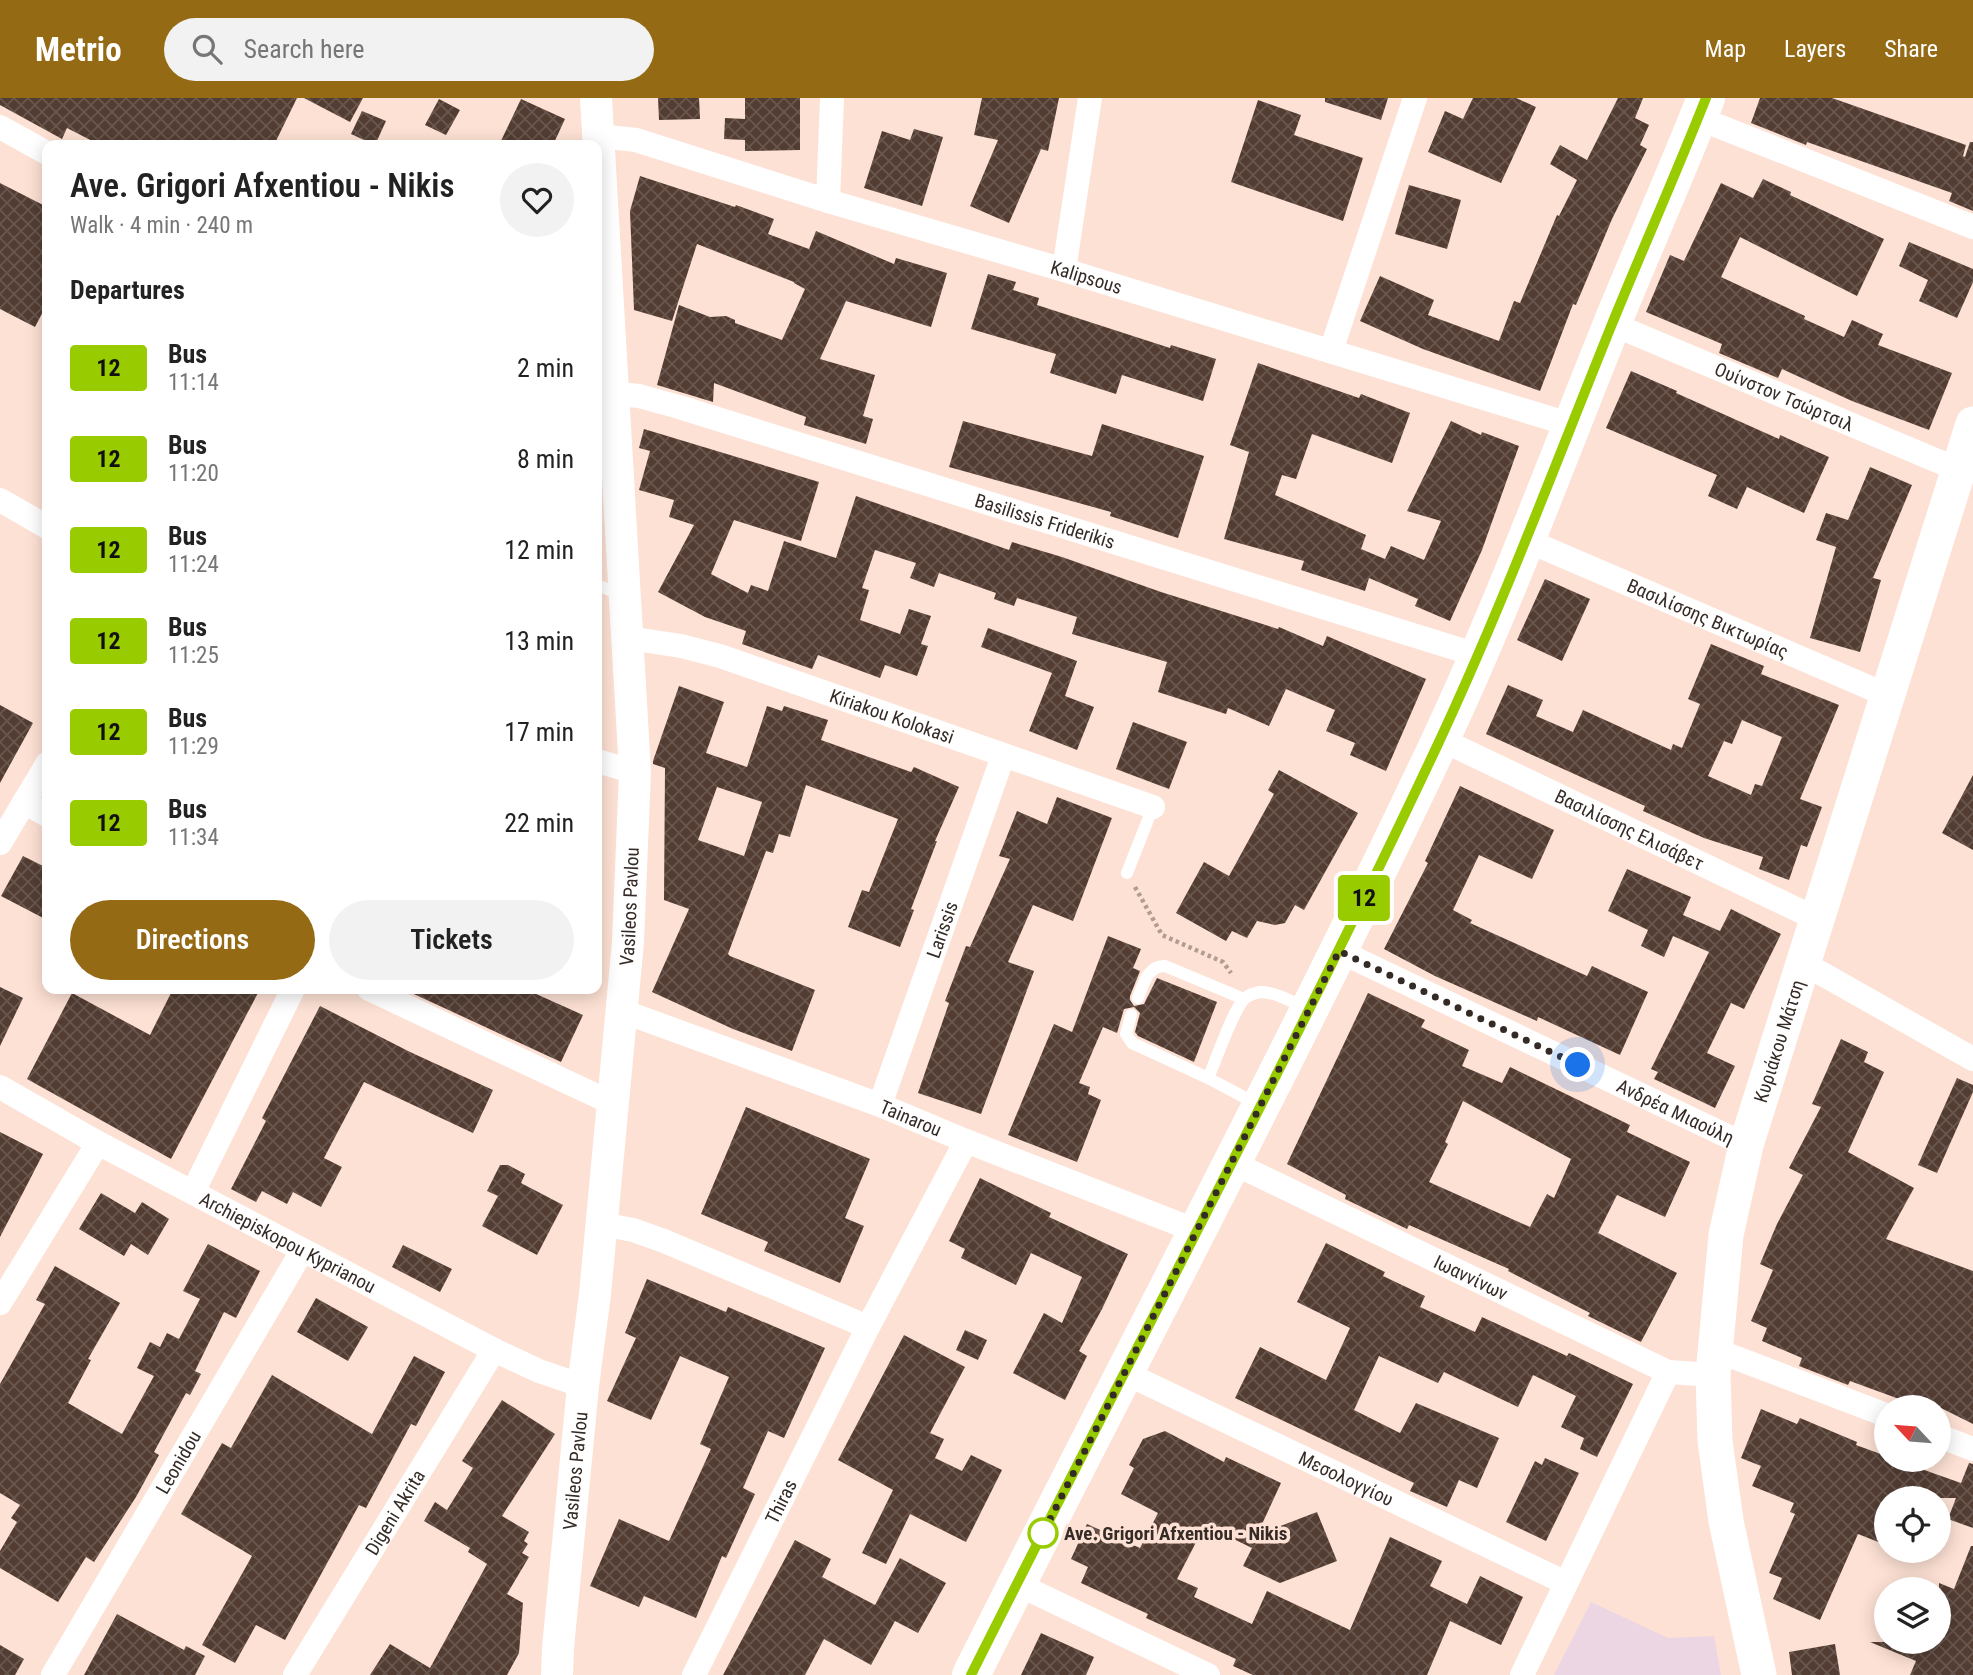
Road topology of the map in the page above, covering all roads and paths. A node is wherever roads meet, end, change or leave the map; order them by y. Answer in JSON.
{"nodes":[{"id":1,"x":596,"y":98,"type":"edge"},
{"id":2,"x":832,"y":98,"type":"edge"},
{"id":3,"x":1090,"y":98,"type":"edge"},
{"id":4,"x":1415,"y":98,"type":"edge"},
{"id":5,"x":1702,"y":108,"type":"edge"},
{"id":6,"x":0,"y":127,"type":"edge"},
{"id":7,"x":598,"y":136,"type":"junction"},
{"id":8,"x":598,"y":140,"type":"edge"},
{"id":9,"x":42,"y":150,"type":"edge"},
{"id":10,"x":828,"y":201,"type":"junction"},
{"id":11,"x":1973,"y":227,"type":"edge"},
{"id":12,"x":1064,"y":270,"type":"junction"},
{"id":13,"x":602,"y":283,"type":"edge"},
{"id":14,"x":1612,"y":324,"type":"junction"},
{"id":15,"x":1331,"y":351,"type":"junction"},
{"id":16,"x":605,"y":393,"type":"edge"},
{"id":17,"x":1973,"y":424,"type":"edge"},
{"id":18,"x":1572,"y":425,"type":"junction"},
{"id":19,"x":1962,"y":480,"type":"edge"},
{"id":20,"x":0,"y":499,"type":"edge"},
{"id":21,"x":42,"y":524,"type":"edge"},
{"id":22,"x":1526,"y":540,"type":"junction"},
{"id":23,"x":611,"y":591,"type":"edge"},
{"id":24,"x":628,"y":638,"type":"junction"},
{"id":25,"x":1477,"y":655,"type":"junction"},
{"id":26,"x":1889,"y":695,"type":"junction"},
{"id":27,"x":1440,"y":739,"type":"junction"},
{"id":28,"x":1003,"y":756,"type":"junction"},
{"id":29,"x":602,"y":762,"type":"edge"},
{"id":30,"x":42,"y":772,"type":"edge"},
{"id":31,"x":635,"y":772,"type":"junction"},
{"id":32,"x":24,"y":802,"type":"junction"},
{"id":33,"x":1153,"y":807,"type":"joint"},
{"id":34,"x":42,"y":812,"type":"edge"},
{"id":35,"x":0,"y":843,"type":"edge"},
{"id":36,"x":1127,"y":873,"type":"joint"},
{"id":37,"x":1817,"y":919,"type":"junction"},
{"id":38,"x":1339,"y":951,"type":"junction"},
{"id":39,"x":1803,"y":962,"type":"junction"},
{"id":40,"x":291,"y":994,"type":"edge"},
{"id":41,"x":380,"y":994,"type":"edge"},
{"id":42,"x":1138,"y":998,"type":"dead end"},
{"id":43,"x":1246,"y":998,"type":"junction"},
{"id":44,"x":1309,"y":1010,"type":"junction"},
{"id":45,"x":622,"y":1011,"type":"junction"},
{"id":46,"x":1130,"y":1015,"type":"dead end"},
{"id":47,"x":1973,"y":1059,"type":"edge"},
{"id":48,"x":1208,"y":1078,"type":"junction"},
{"id":49,"x":0,"y":1087,"type":"edge"},
{"id":50,"x":612,"y":1103,"type":"junction"},
{"id":51,"x":880,"y":1105,"type":"junction"},
{"id":52,"x":1260,"y":1106,"type":"junction"},
{"id":53,"x":965,"y":1141,"type":"junction"},
{"id":54,"x":99,"y":1143,"type":"junction"},
{"id":55,"x":1746,"y":1145,"type":"junction"},
{"id":56,"x":1233,"y":1163,"type":"junction"},
{"id":57,"x":193,"y":1192,"type":"junction"},
{"id":58,"x":601,"y":1224,"type":"junction"},
{"id":59,"x":1197,"y":1231,"type":"junction"},
{"id":60,"x":302,"y":1251,"type":"junction"},
{"id":61,"x":0,"y":1303,"type":"edge"},
{"id":62,"x":868,"y":1327,"type":"junction"},
{"id":63,"x":494,"y":1350,"type":"junction"},
{"id":64,"x":1714,"y":1362,"type":"junction"},
{"id":65,"x":1668,"y":1372,"type":"junction"},
{"id":66,"x":1125,"y":1373,"type":"junction"},
{"id":67,"x":583,"y":1386,"type":"junction"},
{"id":68,"x":1874,"y":1411,"type":"edge"},
{"id":69,"x":1951,"y":1441,"type":"edge"},
{"id":70,"x":1973,"y":1449,"type":"edge"},
{"id":71,"x":1566,"y":1583,"type":"junction"},
{"id":72,"x":1017,"y":1584,"type":"junction"},
{"id":73,"x":53,"y":1675,"type":"edge"},
{"id":74,"x":295,"y":1675,"type":"edge"},
{"id":75,"x":558,"y":1675,"type":"edge"},
{"id":76,"x":694,"y":1675,"type":"edge"},
{"id":77,"x":971,"y":1675,"type":"edge"},
{"id":78,"x":1208,"y":1675,"type":"edge"},
{"id":79,"x":1521,"y":1675,"type":"edge"},
{"id":80,"x":1759,"y":1675,"type":"edge"}],
"edges":[{"from":1,"to":7,"type":"street","name":"Vasileos Pavlou"},
{"from":2,"to":10,"type":"street"},
{"from":3,"to":12,"type":"street"},
{"from":4,"to":15,"type":"street"},
{"from":5,"to":11,"type":"street"},
{"from":5,"to":14,"type":"main road"},
{"from":6,"to":9,"type":"street"},
{"from":7,"to":8,"type":"street","name":"Vasileos Pavlou"},
{"from":7,"to":10,"type":"street","name":"Kalipsous"},
{"from":10,"to":12,"type":"street","name":"Kalipsous"},
{"from":12,"to":15,"type":"street","name":"Kalipsous"},
{"from":13,"to":16,"type":"street","name":"Vasileos Pavlou"},
{"from":14,"to":18,"type":"main road"},
{"from":14,"to":19,"type":"street","name":"Ουίνστον Τσώρτσιλ"},
{"from":15,"to":18,"type":"street","name":"Kalipsous"},
{"from":16,"to":23,"type":"street","name":"Vasileos Pavlou"},
{"from":16,"to":25,"type":"street","name":"Basilissis Friderikis"},
{"from":17,"to":19,"type":"main road","name":"Κυριάκου Μάτση"},
{"from":18,"to":22,"type":"main road"},
{"from":19,"to":26,"type":"main road","name":"Κυριάκου Μάτση"},
{"from":20,"to":21,"type":"street"},
{"from":22,"to":25,"type":"main road"},
{"from":22,"to":26,"type":"street","name":"Βασιλίσσης Βικτωρίας"},
{"from":23,"to":24,"type":"street","name":"Vasileos Pavlou"},
{"from":24,"to":28,"type":"street","name":"Kiriakou Kolokasi"},
{"from":24,"to":31,"type":"street","name":"Vasileos Pavlou"},
{"from":25,"to":27,"type":"main road"},
{"from":26,"to":37,"type":"main road","name":"Κυριάκου Μάτση"},
{"from":27,"to":37,"type":"street","name":"Βασιλίσσης Ελισάβετ"},
{"from":27,"to":38,"type":"main road"},
{"from":28,"to":33,"type":"street","name":"Kiriakou Kolokasi"},
{"from":28,"to":51,"type":"street","name":"Larissis"},
{"from":29,"to":31,"type":"street"},
{"from":30,"to":32,"type":"street"},
{"from":31,"to":45,"type":"street","name":"Vasileos Pavlou"},
{"from":32,"to":34,"type":"street"},
{"from":32,"to":35,"type":"street"},
{"from":33,"to":36,"type":"lane"},
{"from":36,"to":43,"type":"path"},
{"from":37,"to":39,"type":"main road","name":"Κυριάκου Μάτση"},
{"from":38,"to":44,"type":"main road"},
{"from":38,"to":55,"type":"street","name":"Ανδρέα Μιαούλη"},
{"from":39,"to":47,"type":"street"},
{"from":39,"to":55,"type":"main road","name":"Κυριάκου Μάτση"},
{"from":40,"to":57,"type":"street"},
{"from":41,"to":50,"type":"street"},
{"from":42,"to":43,"type":"lane"},
{"from":43,"to":44,"type":"lane"},
{"from":43,"to":48,"type":"lane"},
{"from":44,"to":52,"type":"main road"},
{"from":45,"to":50,"type":"street","name":"Vasileos Pavlou"},
{"from":45,"to":51,"type":"street","name":"Tainarou"},
{"from":46,"to":48,"type":"lane"},
{"from":48,"to":52,"type":"lane"},
{"from":49,"to":54,"type":"street","name":"Archiepiskopou Kyprianou"},
{"from":50,"to":58,"type":"street","name":"Vasileos Pavlou"},
{"from":51,"to":53,"type":"street","name":"Tainarou"},
{"from":52,"to":56,"type":"main road"},
{"from":53,"to":59,"type":"street","name":"Tainarou"},
{"from":53,"to":62,"type":"street","name":"Thiras"},
{"from":54,"to":57,"type":"street","name":"Archiepiskopou Kyprianou"},
{"from":54,"to":61,"type":"street"},
{"from":55,"to":64,"type":"main road","name":"Κυριάκου Μάτση"},
{"from":56,"to":59,"type":"main road"},
{"from":56,"to":65,"type":"street","name":"Ιωαννίνων"},
{"from":57,"to":60,"type":"street","name":"Archiepiskopou Kyprianou"},
{"from":58,"to":62,"type":"street"},
{"from":58,"to":67,"type":"street","name":"Vasileos Pavlou"},
{"from":59,"to":66,"type":"main road"},
{"from":60,"to":63,"type":"street","name":"Archiepiskopou Kyprianou"},
{"from":60,"to":73,"type":"street","name":"Leonidou"},
{"from":62,"to":76,"type":"street","name":"Thiras"},
{"from":63,"to":67,"type":"street","name":"Archiepiskopou Kyprianou"},
{"from":63,"to":74,"type":"street","name":"Digeni Akrita"},
{"from":64,"to":65,"type":"street","name":"Ιωαννίνων"},
{"from":64,"to":68,"type":"street","name":"Ιωαννίνων"},
{"from":64,"to":80,"type":"main road","name":"Κυριάκου Μάτση"},
{"from":65,"to":71,"type":"street"},
{"from":66,"to":71,"type":"street","name":"Μεσολογγίου"},
{"from":66,"to":72,"type":"main road"},
{"from":67,"to":75,"type":"street","name":"Vasileos Pavlou"},
{"from":69,"to":70,"type":"street"},
{"from":71,"to":79,"type":"street"},
{"from":72,"to":77,"type":"main road"},
{"from":72,"to":78,"type":"street"}]}
